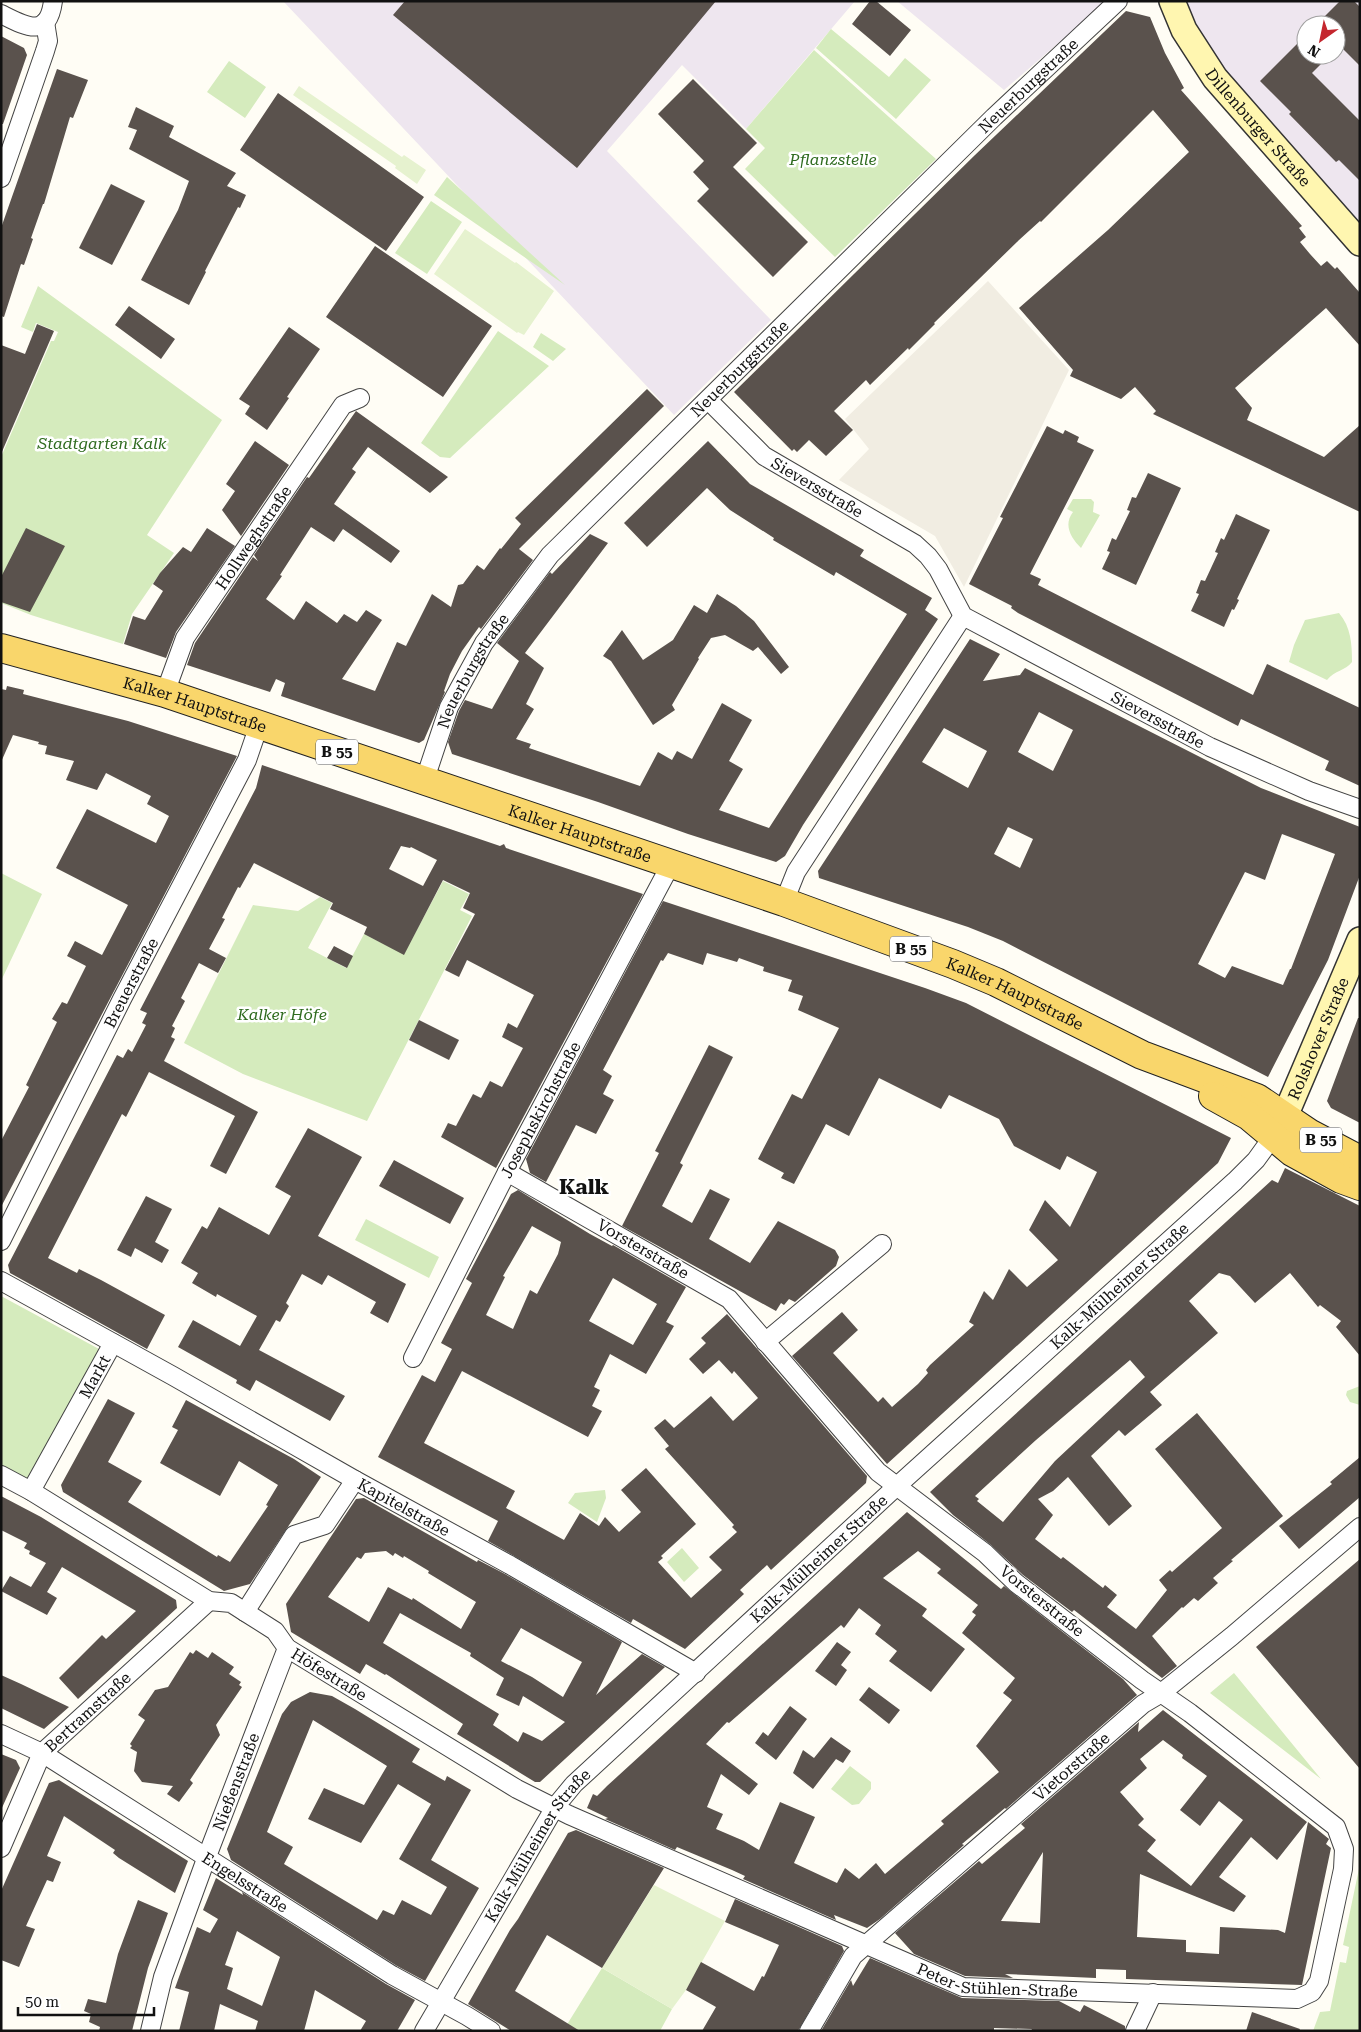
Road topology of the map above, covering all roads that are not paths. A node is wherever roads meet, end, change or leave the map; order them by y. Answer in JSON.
{"nodes":[{"id":1,"x":52,"y":1,"type":"edge"},
{"id":2,"x":1118,"y":1,"type":"edge"},
{"id":3,"x":1172,"y":1,"type":"edge"},
{"id":4,"x":1,"y":14,"type":"edge"},
{"id":5,"x":45,"y":22,"type":"junction"},
{"id":6,"x":1,"y":178,"type":"edge"},
{"id":7,"x":1360,"y":243,"type":"edge"},
{"id":8,"x":360,"y":398,"type":"dead end"},
{"id":9,"x":708,"y":400,"type":"junction"},
{"id":10,"x":963,"y":616,"type":"junction"},
{"id":11,"x":1,"y":648,"type":"edge"},
{"id":12,"x":165,"y":693,"type":"junction"},
{"id":13,"x":259,"y":725,"type":"junction"},
{"id":14,"x":424,"y":782,"type":"junction"},
{"id":15,"x":1360,"y":809,"type":"edge"},
{"id":16,"x":671,"y":864,"type":"junction"},
{"id":17,"x":784,"y":902,"type":"junction"},
{"id":18,"x":1360,"y":940,"type":"edge"},
{"id":19,"x":1279,"y":1126,"type":"junction"},
{"id":20,"x":1360,"y":1160,"type":"edge"},
{"id":21,"x":507,"y":1172,"type":"junction"},
{"id":22,"x":1360,"y":1186,"type":"edge"},
{"id":23,"x":1,"y":1242,"type":"edge"},
{"id":24,"x":882,"y":1244,"type":"dead end"},
{"id":25,"x":1,"y":1281,"type":"edge"},
{"id":26,"x":765,"y":1342,"type":"junction"},
{"id":27,"x":113,"y":1343,"type":"junction"},
{"id":28,"x":413,"y":1358,"type":"dead end"},
{"id":29,"x":1,"y":1475,"type":"edge"},
{"id":30,"x":355,"y":1480,"type":"junction"},
{"id":31,"x":897,"y":1486,"type":"junction"},
{"id":32,"x":31,"y":1491,"type":"junction"},
{"id":33,"x":1360,"y":1527,"type":"edge"},
{"id":34,"x":208,"y":1601,"type":"junction"},
{"id":35,"x":246,"y":1612,"type":"junction"},
{"id":36,"x":287,"y":1648,"type":"junction"},
{"id":37,"x":696,"y":1673,"type":"junction"},
{"id":38,"x":1160,"y":1694,"type":"junction"},
{"id":39,"x":1,"y":1734,"type":"edge"},
{"id":40,"x":42,"y":1753,"type":"junction"},
{"id":41,"x":555,"y":1807,"type":"junction"},
{"id":42,"x":1340,"y":1837,"type":"joint"},
{"id":43,"x":1,"y":1848,"type":"edge"},
{"id":44,"x":206,"y":1859,"type":"junction"},
{"id":45,"x":866,"y":1944,"type":"junction"},
{"id":46,"x":1153,"y":1993,"type":"junction"},
{"id":47,"x":441,"y":2002,"type":"junction"},
{"id":48,"x":150,"y":2031,"type":"edge"},
{"id":49,"x":424,"y":2031,"type":"edge"},
{"id":50,"x":491,"y":2031,"type":"edge"},
{"id":51,"x":809,"y":2031,"type":"edge"},
{"id":52,"x":1135,"y":2031,"type":"edge"}],
"edges":[{"from":1,"to":5,"type":"street"},
{"from":2,"to":9,"type":"street","name":"Neuerburgstraße"},
{"from":3,"to":7,"type":"street","name":"Dillenburger Straße"},
{"from":4,"to":5,"type":"street"},
{"from":5,"to":6,"type":"street"},
{"from":8,"to":12,"type":"street","name":"Hollweghstraße"},
{"from":9,"to":10,"type":"street","name":"Sieversstraße"},
{"from":9,"to":14,"type":"street","name":"Neuerburgstraße"},
{"from":10,"to":15,"type":"street","name":"Sieversstraße"},
{"from":10,"to":17,"type":"street"},
{"from":11,"to":12,"type":"main road","name":"Kalker Hauptstraße","number":"B 55"},
{"from":12,"to":13,"type":"main road","name":"Kalker Hauptstraße","number":"B 55"},
{"from":13,"to":14,"type":"main road","name":"Kalker Hauptstraße","number":"B 55"},
{"from":13,"to":23,"type":"street","name":"Breuerstraße"},
{"from":14,"to":16,"type":"main road","name":"Kalker Hauptstraße","number":"B 55"},
{"from":16,"to":17,"type":"main road","name":"Kalker Hauptstraße","number":"B 55"},
{"from":16,"to":21,"type":"street","name":"Josephskirchstraße"},
{"from":17,"to":19,"type":"main road","name":"Kalker Hauptstraße","number":"B 55"},
{"from":18,"to":19,"type":"street","name":"Rolshover Straße"},
{"from":19,"to":20,"type":"main road","name":"Kalker Hauptstraße","number":"B 55"},
{"from":19,"to":22,"type":"main road","name":"Kalker Hauptstraße","number":"B 55"},
{"from":19,"to":31,"type":"street","name":"Kalk-Mülheimer Straße"},
{"from":21,"to":26,"type":"street","name":"Vorsterstraße"},
{"from":21,"to":28,"type":"street","name":"Josephskirchstraße"},
{"from":24,"to":26,"type":"street"},
{"from":25,"to":27,"type":"street","name":"Markt"},
{"from":26,"to":31,"type":"street","name":"Vorsterstraße"},
{"from":27,"to":30,"type":"street","name":"Kapitelstraße"},
{"from":27,"to":32,"type":"street","name":"Markt"},
{"from":29,"to":32,"type":"street"},
{"from":30,"to":35,"type":"street"},
{"from":30,"to":37,"type":"street","name":"Kapitelstraße"},
{"from":31,"to":37,"type":"street","name":"Kalk-Mülheimer Straße"},
{"from":31,"to":38,"type":"street","name":"Vorsterstraße"},
{"from":32,"to":34,"type":"street","name":"Höfestraße"},
{"from":33,"to":38,"type":"street","name":"Vietorstraße"},
{"from":34,"to":35,"type":"street","name":"Höfestraße"},
{"from":34,"to":40,"type":"street","name":"Bertramstraße"},
{"from":35,"to":36,"type":"street","name":"Höfestraße"},
{"from":36,"to":41,"type":"street","name":"Höfestraße"},
{"from":36,"to":44,"type":"street","name":"Nießenstraße"},
{"from":37,"to":41,"type":"street","name":"Kalk-Mülheimer Straße"},
{"from":38,"to":42,"type":"street","name":"Vorsterstraße"},
{"from":38,"to":45,"type":"street","name":"Vietorstraße"},
{"from":39,"to":40,"type":"street","name":"Engelsstraße"},
{"from":40,"to":43,"type":"street","name":"Bertramstraße"},
{"from":40,"to":44,"type":"street","name":"Engelsstraße"},
{"from":41,"to":45,"type":"street","name":"Peter-Stühlen-Straße"},
{"from":41,"to":47,"type":"street","name":"Kalk-Mülheimer Straße"},
{"from":42,"to":46,"type":"street","name":"Peter-Stühlen-Straße"},
{"from":44,"to":47,"type":"street","name":"Engelsstraße"},
{"from":44,"to":48,"type":"street","name":"Nießenstraße"},
{"from":45,"to":46,"type":"street","name":"Peter-Stühlen-Straße"},
{"from":45,"to":51,"type":"street","name":"Vietorstraße"},
{"from":46,"to":52,"type":"street"},
{"from":47,"to":49,"type":"street","name":"Kalk-Mülheimer Straße"},
{"from":47,"to":50,"type":"street","name":"Engelsstraße"}]}
